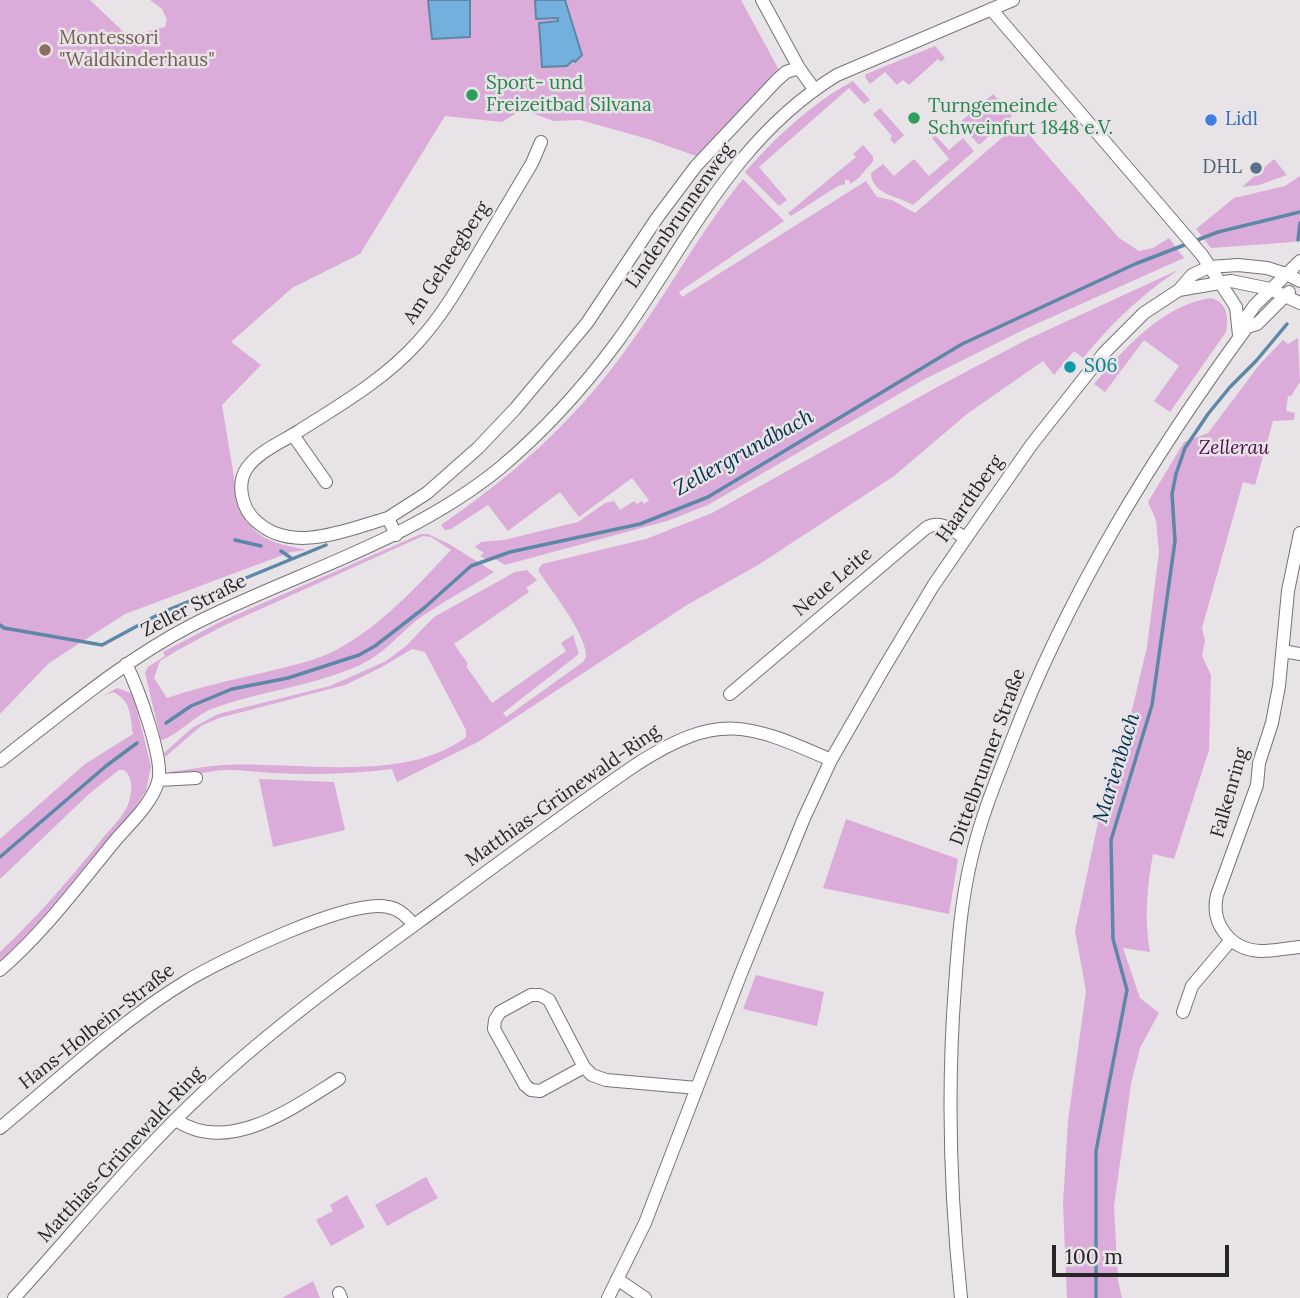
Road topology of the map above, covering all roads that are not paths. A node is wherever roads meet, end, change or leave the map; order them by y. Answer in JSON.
{"nodes":[{"id":1,"x":762,"y":0,"type":"edge"},
{"id":2,"x":1013,"y":0,"type":"edge"},
{"id":3,"x":991,"y":9,"type":"junction"},
{"id":4,"x":799,"y":68,"type":"junction"},
{"id":5,"x":814,"y":89,"type":"junction"},
{"id":6,"x":541,"y":142,"type":"dead end"},
{"id":7,"x":1300,"y":261,"type":"edge"},
{"id":8,"x":1209,"y":267,"type":"junction"},
{"id":9,"x":1286,"y":274,"type":"junction"},
{"id":10,"x":1218,"y":281,"type":"junction"},
{"id":11,"x":1300,"y":281,"type":"edge"},
{"id":12,"x":1270,"y":289,"type":"junction"},
{"id":13,"x":1179,"y":290,"type":"junction"},
{"id":14,"x":1286,"y":296,"type":"junction"},
{"id":15,"x":1300,"y":303,"type":"edge"},
{"id":16,"x":1247,"y":327,"type":"junction"},
{"id":17,"x":1238,"y":339,"type":"junction"},
{"id":18,"x":293,"y":435,"type":"junction"},
{"id":19,"x":326,"y":482,"type":"dead end"},
{"id":20,"x":388,"y":518,"type":"junction"},
{"id":21,"x":425,"y":519,"type":"joint"},
{"id":22,"x":396,"y":535,"type":"junction"},
{"id":23,"x":966,"y":538,"type":"junction"},
{"id":24,"x":1299,"y":540,"type":"edge"},
{"id":25,"x":1283,"y":651,"type":"junction"},
{"id":26,"x":1300,"y":654,"type":"edge"},
{"id":27,"x":126,"y":664,"type":"junction"},
{"id":28,"x":730,"y":694,"type":"dead end"},
{"id":29,"x":831,"y":760,"type":"junction"},
{"id":30,"x":0,"y":761,"type":"edge"},
{"id":31,"x":196,"y":778,"type":"dead end"},
{"id":32,"x":159,"y":780,"type":"junction"},
{"id":33,"x":414,"y":925,"type":"junction"},
{"id":34,"x":1231,"y":940,"type":"junction"},
{"id":35,"x":1300,"y":947,"type":"edge"},
{"id":36,"x":0,"y":970,"type":"edge"},
{"id":37,"x":1183,"y":1012,"type":"dead end"},
{"id":38,"x":584,"y":1067,"type":"junction"},
{"id":39,"x":340,"y":1079,"type":"dead end"},
{"id":40,"x":697,"y":1088,"type":"junction"},
{"id":41,"x":176,"y":1120,"type":"junction"},
{"id":42,"x":0,"y":1128,"type":"edge"},
{"id":43,"x":617,"y":1279,"type":"junction"},
{"id":44,"x":14,"y":1298,"type":"edge"},
{"id":45,"x":608,"y":1298,"type":"edge"},
{"id":46,"x":645,"y":1298,"type":"edge"},
{"id":47,"x":961,"y":1298,"type":"edge"}],
"edges":[{"from":1,"to":4,"type":"street"},
{"from":2,"to":3,"type":"street","name":"Lindenbrunnenweg"},
{"from":3,"to":5,"type":"street","name":"Lindenbrunnenweg"},
{"from":3,"to":8,"type":"street"},
{"from":4,"to":5,"type":"street"},
{"from":4,"to":20,"type":"street","name":"Lindenbrunnenweg"},
{"from":5,"to":21,"type":"street","name":"Lindenbrunnenweg"},
{"from":6,"to":18,"type":"street","name":"Am Geheegberg"},
{"from":7,"to":9,"type":"street","name":"Dittelbrunner Straße"},
{"from":8,"to":9,"type":"street"},
{"from":8,"to":10,"type":"street"},
{"from":8,"to":13,"type":"street","name":"Haardtberg"},
{"from":9,"to":11,"type":"street"},
{"from":9,"to":12,"type":"street","name":"Dittelbrunner Straße"},
{"from":10,"to":12,"type":"street"},
{"from":10,"to":13,"type":"street","name":"Haardtberg"},
{"from":10,"to":17,"type":"street"},
{"from":11,"to":14,"type":"street","name":"Dittelbrunner Straße"},
{"from":12,"to":14,"type":"street"},
{"from":12,"to":16,"type":"street","name":"Dittelbrunner Straße"},
{"from":13,"to":23,"type":"street","name":"Haardtberg"},
{"from":14,"to":15,"type":"street"},
{"from":14,"to":16,"type":"street","name":"Dittelbrunner Straße"},
{"from":16,"to":17,"type":"street","name":"Dittelbrunner Straße"},
{"from":17,"to":47,"type":"street","name":"Dittelbrunner Straße"},
{"from":18,"to":19,"type":"street"},
{"from":18,"to":20,"type":"street","name":"Am Geheegberg"},
{"from":20,"to":22,"type":"street"},
{"from":21,"to":22,"type":"street","name":"Zeller Straße"},
{"from":22,"to":27,"type":"street","name":"Zeller Straße"},
{"from":23,"to":28,"type":"street","name":"Neue Leite"},
{"from":23,"to":29,"type":"street","name":"Haardtberg"},
{"from":24,"to":25,"type":"street","name":"Falkenring"},
{"from":25,"to":26,"type":"street"},
{"from":25,"to":34,"type":"street","name":"Falkenring"},
{"from":27,"to":30,"type":"street","name":"Zeller Straße"},
{"from":27,"to":32,"type":"street"},
{"from":29,"to":33,"type":"street","name":"Matthias-Grünewald-Ring"},
{"from":29,"to":40,"type":"street"},
{"from":31,"to":32,"type":"street"},
{"from":32,"to":36,"type":"street"},
{"from":33,"to":41,"type":"street","name":"Matthias-Grünewald-Ring"},
{"from":33,"to":42,"type":"street","name":"Hans-Holbein-Straße"},
{"from":34,"to":35,"type":"street"},
{"from":34,"to":37,"type":"street"},
{"from":38,"to":38,"type":"street"},
{"from":38,"to":40,"type":"street"},
{"from":39,"to":41,"type":"street"},
{"from":40,"to":43,"type":"street"},
{"from":41,"to":44,"type":"street","name":"Matthias-Grünewald-Ring"},
{"from":43,"to":45,"type":"street"},
{"from":43,"to":46,"type":"street"}]}
